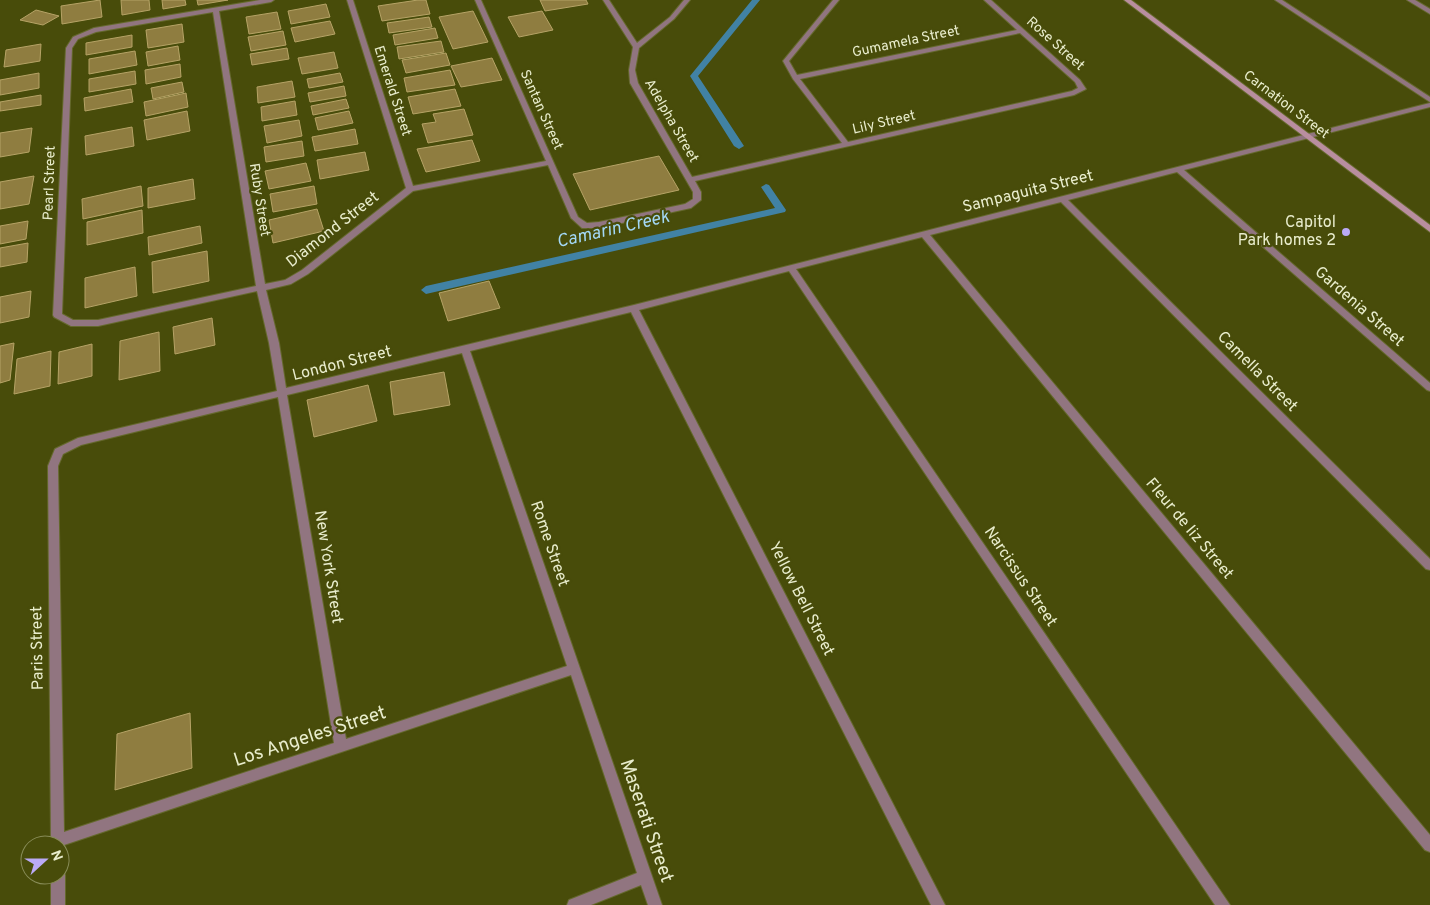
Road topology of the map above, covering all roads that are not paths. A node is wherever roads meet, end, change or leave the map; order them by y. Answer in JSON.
{"nodes":[{"id":1,"x":271,"y":0,"type":"edge"},
{"id":2,"x":350,"y":0,"type":"edge"},
{"id":3,"x":478,"y":0,"type":"edge"},
{"id":4,"x":606,"y":0,"type":"edge"},
{"id":5,"x":687,"y":0,"type":"edge"},
{"id":6,"x":836,"y":0,"type":"edge"},
{"id":7,"x":987,"y":0,"type":"edge"},
{"id":8,"x":1127,"y":0,"type":"edge"},
{"id":9,"x":1278,"y":0,"type":"edge"},
{"id":10,"x":1410,"y":0,"type":"edge"},
{"id":11,"x":216,"y":9,"type":"junction"},
{"id":12,"x":1430,"y":12,"type":"edge"},
{"id":13,"x":1022,"y":31,"type":"junction"},
{"id":14,"x":636,"y":47,"type":"junction"},
{"id":15,"x":795,"y":78,"type":"junction"},
{"id":16,"x":1082,"y":88,"type":"joint"},
{"id":17,"x":1430,"y":100,"type":"edge"},
{"id":18,"x":1430,"y":105,"type":"edge"},
{"id":19,"x":1307,"y":137,"type":"junction"},
{"id":20,"x":847,"y":145,"type":"junction"},
{"id":21,"x":551,"y":162,"type":"junction"},
{"id":22,"x":1178,"y":169,"type":"junction"},
{"id":23,"x":690,"y":180,"type":"junction"},
{"id":24,"x":410,"y":189,"type":"junction"},
{"id":25,"x":1063,"y":199,"type":"junction"},
{"id":26,"x":697,"y":200,"type":"joint"},
{"id":27,"x":1430,"y":229,"type":"edge"},
{"id":28,"x":924,"y":234,"type":"junction"},
{"id":29,"x":791,"y":268,"type":"junction"},
{"id":30,"x":261,"y":288,"type":"junction"},
{"id":31,"x":634,"y":308,"type":"junction"},
{"id":32,"x":70,"y":323,"type":"joint"},
{"id":33,"x":465,"y":350,"type":"junction"},
{"id":34,"x":1430,"y":388,"type":"edge"},
{"id":35,"x":283,"y":394,"type":"junction"},
{"id":36,"x":59,"y":452,"type":"joint"},
{"id":37,"x":1430,"y":566,"type":"edge"},
{"id":38,"x":574,"y":669,"type":"junction"},
{"id":39,"x":341,"y":746,"type":"junction"},
{"id":40,"x":602,"y":749,"type":"joint"},
{"id":41,"x":58,"y":835,"type":"edge"},
{"id":42,"x":70,"y":839,"type":"edge"},
{"id":43,"x":1430,"y":845,"type":"edge"},
{"id":44,"x":645,"y":877,"type":"junction"},
{"id":45,"x":58,"y":885,"type":"edge"},
{"id":46,"x":58,"y":905,"type":"edge"},
{"id":47,"x":574,"y":905,"type":"edge"},
{"id":48,"x":655,"y":905,"type":"edge"},
{"id":49,"x":938,"y":905,"type":"edge"},
{"id":50,"x":1223,"y":905,"type":"edge"}],
"edges":[{"from":1,"to":11,"type":"street"},
{"from":2,"to":24,"type":"street","name":"Emerald Street"},
{"from":3,"to":21,"type":"street","name":"Santan Street"},
{"from":4,"to":14,"type":"street"},
{"from":5,"to":14,"type":"street"},
{"from":6,"to":15,"type":"street"},
{"from":7,"to":13,"type":"street","name":"Rose Street"},
{"from":8,"to":19,"type":"street","name":"Carnation Street"},
{"from":9,"to":17,"type":"street"},
{"from":10,"to":12,"type":"street"},
{"from":11,"to":30,"type":"street","name":"Ruby Street"},
{"from":11,"to":32,"type":"street","name":"Pearl Street"},
{"from":13,"to":15,"type":"street","name":"Gumamela Street"},
{"from":13,"to":16,"type":"street","name":"Rose Street"},
{"from":14,"to":23,"type":"street","name":"Adelpha Street"},
{"from":15,"to":20,"type":"street"},
{"from":16,"to":20,"type":"street","name":"Lily Street"},
{"from":18,"to":19,"type":"street","name":"Sampaguita Street"},
{"from":19,"to":22,"type":"street","name":"Sampaguita Street"},
{"from":19,"to":27,"type":"street","name":"Carnation Street"},
{"from":20,"to":23,"type":"street","name":"Lily Street"},
{"from":21,"to":24,"type":"street","name":"Diamond Street"},
{"from":21,"to":26,"type":"street","name":"Santan Street"},
{"from":22,"to":25,"type":"street","name":"Sampaguita Street"},
{"from":22,"to":34,"type":"street","name":"Gardenia Street"},
{"from":23,"to":26,"type":"street","name":"Adelpha Street"},
{"from":24,"to":30,"type":"street","name":"Diamond Street"},
{"from":25,"to":28,"type":"street","name":"Sampaguita Street"},
{"from":25,"to":37,"type":"street","name":"Camella Street"},
{"from":28,"to":29,"type":"street","name":"Sampaguita Street"},
{"from":28,"to":43,"type":"street","name":"Fleur de liz Street"},
{"from":29,"to":31,"type":"street","name":"Sampaguita Street"},
{"from":29,"to":50,"type":"street","name":"Narcissus Street"},
{"from":30,"to":32,"type":"street","name":"Diamond Street"},
{"from":30,"to":35,"type":"street","name":"Ruby Street"},
{"from":31,"to":33,"type":"street","name":"London Street"},
{"from":31,"to":49,"type":"street","name":"Yellow Bell Street"},
{"from":33,"to":35,"type":"street","name":"London Street"},
{"from":33,"to":38,"type":"street","name":"Rome Street"},
{"from":35,"to":36,"type":"street","name":"London Street"},
{"from":35,"to":39,"type":"street","name":"New York Street"},
{"from":36,"to":41,"type":"street","name":"Paris Street"},
{"from":38,"to":39,"type":"street","name":"Los Angeles Street"},
{"from":38,"to":40,"type":"street","name":"Rome Street"},
{"from":39,"to":42,"type":"street","name":"Los Angeles Street"},
{"from":40,"to":44,"type":"street","name":"Maserati Street"},
{"from":44,"to":47,"type":"street"},
{"from":44,"to":48,"type":"street","name":"Maserati Street"},
{"from":45,"to":46,"type":"street"}]}
